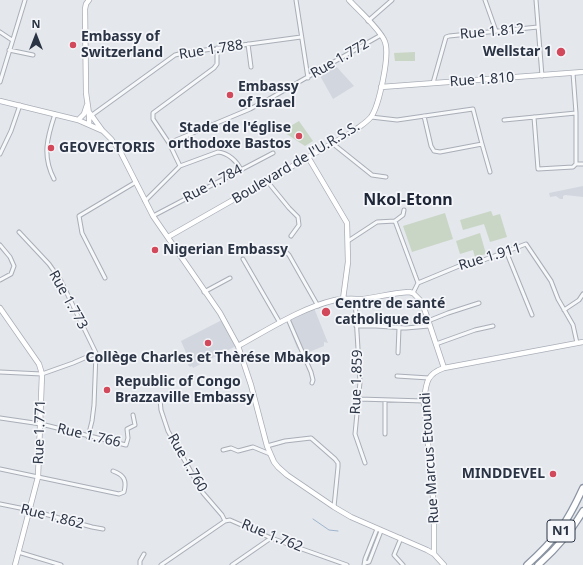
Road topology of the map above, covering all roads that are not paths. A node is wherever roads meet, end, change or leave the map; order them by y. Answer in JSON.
{"nodes":[{"id":1,"x":26,"y":0,"type":"edge"},
{"id":2,"x":89,"y":0,"type":"edge"},
{"id":3,"x":296,"y":0,"type":"edge"},
{"id":4,"x":348,"y":0,"type":"edge"},
{"id":5,"x":392,"y":0,"type":"edge"},
{"id":6,"x":485,"y":0,"type":"edge"},
{"id":7,"x":536,"y":0,"type":"edge"},
{"id":8,"x":368,"y":21,"type":"junction"},
{"id":9,"x":538,"y":27,"type":"junction"},
{"id":10,"x":496,"y":31,"type":"junction"},
{"id":11,"x":0,"y":32,"type":"edge"},
{"id":12,"x":381,"y":35,"type":"junction"},
{"id":13,"x":301,"y":37,"type":"junction"},
{"id":14,"x":12,"y":40,"type":"junction"},
{"id":15,"x":248,"y":44,"type":"junction"},
{"id":16,"x":217,"y":48,"type":"junction"},
{"id":17,"x":9,"y":50,"type":"junction"},
{"id":18,"x":33,"y":55,"type":"dead end"},
{"id":19,"x":251,"y":67,"type":"dead end"},
{"id":20,"x":583,"y":72,"type":"edge"},
{"id":21,"x":573,"y":73,"type":"junction"},
{"id":22,"x":542,"y":76,"type":"junction"},
{"id":23,"x":308,"y":78,"type":"junction"},
{"id":24,"x":0,"y":82,"type":"edge"},
{"id":25,"x":434,"y":83,"type":"junction"},
{"id":26,"x":381,"y":87,"type":"junction"},
{"id":27,"x":0,"y":101,"type":"edge"},
{"id":28,"x":20,"y":105,"type":"junction"},
{"id":29,"x":87,"y":105,"type":"junction"},
{"id":30,"x":90,"y":113,"type":"junction"},
{"id":31,"x":576,"y":113,"type":"junction"},
{"id":32,"x":55,"y":114,"type":"junction"},
{"id":33,"x":424,"y":116,"type":"junction"},
{"id":34,"x":371,"y":117,"type":"junction"},
{"id":35,"x":534,"y":117,"type":"junction"},
{"id":36,"x":78,"y":120,"type":"junction"},
{"id":37,"x":504,"y":120,"type":"dead end"},
{"id":38,"x":89,"y":124,"type":"junction"},
{"id":39,"x":103,"y":131,"type":"junction"},
{"id":40,"x":169,"y":143,"type":"junction"},
{"id":41,"x":332,"y":143,"type":"junction"},
{"id":42,"x":482,"y":144,"type":"junction"},
{"id":43,"x":273,"y":153,"type":"dead end"},
{"id":44,"x":0,"y":154,"type":"edge"},
{"id":45,"x":308,"y":157,"type":"junction"},
{"id":46,"x":576,"y":164,"type":"junction"},
{"id":47,"x":583,"y":164,"type":"edge"},
{"id":48,"x":180,"y":166,"type":"junction"},
{"id":49,"x":241,"y":170,"type":"junction"},
{"id":50,"x":490,"y":172,"type":"dead end"},
{"id":51,"x":386,"y":177,"type":"dead end"},
{"id":52,"x":54,"y":180,"type":"dead end"},
{"id":53,"x":267,"y":181,"type":"junction"},
{"id":54,"x":136,"y":182,"type":"junction"},
{"id":55,"x":145,"y":201,"type":"junction"},
{"id":56,"x":404,"y":210,"type":"dead end"},
{"id":57,"x":153,"y":216,"type":"junction"},
{"id":58,"x":395,"y":221,"type":"junction"},
{"id":59,"x":19,"y":232,"type":"dead end"},
{"id":60,"x":291,"y":236,"type":"dead end"},
{"id":61,"x":168,"y":237,"type":"junction"},
{"id":62,"x":348,"y":241,"type":"junction"},
{"id":63,"x":0,"y":245,"type":"edge"},
{"id":64,"x":277,"y":248,"type":"dead end"},
{"id":65,"x":506,"y":252,"type":"junction"},
{"id":66,"x":243,"y":259,"type":"dead end"},
{"id":67,"x":105,"y":278,"type":"dead end"},
{"id":68,"x":230,"y":278,"type":"dead end"},
{"id":69,"x":0,"y":280,"type":"edge"},
{"id":70,"x":418,"y":283,"type":"junction"},
{"id":71,"x":204,"y":292,"type":"junction"},
{"id":72,"x":413,"y":293,"type":"junction"},
{"id":73,"x":583,"y":294,"type":"edge"},
{"id":74,"x":343,"y":298,"type":"junction"},
{"id":75,"x":355,"y":299,"type":"junction"},
{"id":76,"x":480,"y":303,"type":"dead end"},
{"id":77,"x":318,"y":306,"type":"junction"},
{"id":78,"x":0,"y":308,"type":"edge"},
{"id":79,"x":564,"y":310,"type":"junction"},
{"id":80,"x":532,"y":315,"type":"dead end"},
{"id":81,"x":288,"y":319,"type":"junction"},
{"id":82,"x":280,"y":323,"type":"junction"},
{"id":83,"x":429,"y":324,"type":"junction"},
{"id":84,"x":356,"y":326,"type":"junction"},
{"id":85,"x":493,"y":326,"type":"dead end"},
{"id":86,"x":399,"y":328,"type":"junction"},
{"id":87,"x":583,"y":342,"type":"edge"},
{"id":88,"x":577,"y":343,"type":"junction"},
{"id":89,"x":436,"y":344,"type":"junction"},
{"id":90,"x":238,"y":346,"type":"junction"},
{"id":91,"x":96,"y":353,"type":"junction"},
{"id":92,"x":398,"y":353,"type":"dead end"},
{"id":93,"x":444,"y":368,"type":"junction"},
{"id":94,"x":0,"y":372,"type":"edge"},
{"id":95,"x":42,"y":374,"type":"junction"},
{"id":96,"x":397,"y":376,"type":"dead end"},
{"id":97,"x":429,"y":378,"type":"junction"},
{"id":98,"x":312,"y":383,"type":"dead end"},
{"id":99,"x":160,"y":399,"type":"dead end"},
{"id":100,"x":359,"y":399,"type":"junction"},
{"id":101,"x":385,"y":400,"type":"junction"},
{"id":102,"x":424,"y":401,"type":"junction"},
{"id":103,"x":133,"y":415,"type":"dead end"},
{"id":104,"x":0,"y":418,"type":"edge"},
{"id":105,"x":40,"y":424,"type":"junction"},
{"id":106,"x":385,"y":434,"type":"dead end"},
{"id":107,"x":88,"y":437,"type":"junction"},
{"id":108,"x":267,"y":446,"type":"junction"},
{"id":109,"x":223,"y":450,"type":"dead end"},
{"id":110,"x":270,"y":454,"type":"junction"},
{"id":111,"x":365,"y":463,"type":"dead end"},
{"id":112,"x":0,"y":469,"type":"edge"},
{"id":113,"x":114,"y":470,"type":"dead end"},
{"id":114,"x":38,"y":478,"type":"junction"},
{"id":115,"x":583,"y":488,"type":"edge"},
{"id":116,"x":0,"y":504,"type":"edge"},
{"id":117,"x":334,"y":507,"type":"junction"},
{"id":118,"x":30,"y":510,"type":"junction"},
{"id":119,"x":583,"y":511,"type":"edge"},
{"id":120,"x":225,"y":521,"type":"junction"},
{"id":121,"x":103,"y":529,"type":"dead end"},
{"id":122,"x":379,"y":530,"type":"junction"},
{"id":123,"x":271,"y":538,"type":"junction"},
{"id":124,"x":400,"y":538,"type":"junction"},
{"id":125,"x":18,"y":552,"type":"junction"},
{"id":126,"x":144,"y":554,"type":"dead end"},
{"id":127,"x":434,"y":554,"type":"junction"},
{"id":128,"x":438,"y":558,"type":"junction"},
{"id":129,"x":57,"y":564,"type":"edge"},
{"id":130,"x":364,"y":564,"type":"edge"},
{"id":131,"x":15,"y":565,"type":"edge"},
{"id":132,"x":61,"y":565,"type":"edge"},
{"id":133,"x":140,"y":565,"type":"edge"},
{"id":134,"x":161,"y":565,"type":"edge"},
{"id":135,"x":232,"y":565,"type":"edge"},
{"id":136,"x":347,"y":565,"type":"edge"},
{"id":137,"x":403,"y":565,"type":"edge"},
{"id":138,"x":439,"y":565,"type":"edge"},
{"id":139,"x":444,"y":565,"type":"edge"},
{"id":140,"x":527,"y":565,"type":"edge"},
{"id":141,"x":538,"y":565,"type":"edge"}],
"edges":[{"from":1,"to":14,"type":"street"},
{"from":2,"to":29,"type":"street"},
{"from":3,"to":13,"type":"street"},
{"from":4,"to":8,"type":"street","name":"Boulevard de l'U.R.S.S."},
{"from":5,"to":8,"type":"street"},
{"from":6,"to":10,"type":"street"},
{"from":7,"to":9,"type":"street"},
{"from":8,"to":12,"type":"street","name":"Boulevard de l'U.R.S.S."},
{"from":9,"to":10,"type":"street","name":"Rue 1.812"},
{"from":9,"to":22,"type":"street"},
{"from":10,"to":25,"type":"street","name":"Rue 1.812"},
{"from":11,"to":14,"type":"street"},
{"from":12,"to":23,"type":"street","name":"Rue 1.772"},
{"from":12,"to":26,"type":"street","name":"Boulevard de l'U.R.S.S."},
{"from":13,"to":15,"type":"street","name":"Rue 1.788"},
{"from":13,"to":23,"type":"street"},
{"from":14,"to":17,"type":"street"},
{"from":15,"to":16,"type":"street","name":"Rue 1.788"},
{"from":15,"to":19,"type":"street"},
{"from":16,"to":30,"type":"street","name":"Rue 1.788"},
{"from":16,"to":40,"type":"street"},
{"from":17,"to":18,"type":"street"},
{"from":17,"to":24,"type":"street"},
{"from":20,"to":21,"type":"street","name":"Rue 1.810"},
{"from":21,"to":22,"type":"street","name":"Rue 1.810"},
{"from":21,"to":31,"type":"street"},
{"from":22,"to":25,"type":"street","name":"Rue 1.810"},
{"from":23,"to":40,"type":"street","name":"Rue 1.772"},
{"from":25,"to":26,"type":"street","name":"Rue 1.810"},
{"from":26,"to":34,"type":"street","name":"Boulevard de l'U.R.S.S."},
{"from":27,"to":28,"type":"street"},
{"from":28,"to":32,"type":"street"},
{"from":28,"to":44,"type":"street"},
{"from":29,"to":30,"type":"street"},
{"from":29,"to":36,"type":"street"},
{"from":30,"to":38,"type":"street"},
{"from":30,"to":39,"type":"street"},
{"from":31,"to":35,"type":"street"},
{"from":31,"to":46,"type":"street"},
{"from":32,"to":36,"type":"street"},
{"from":32,"to":52,"type":"street"},
{"from":33,"to":34,"type":"street"},
{"from":33,"to":42,"type":"street"},
{"from":33,"to":42,"type":"street"},
{"from":34,"to":41,"type":"street","name":"Boulevard de l'U.R.S.S."},
{"from":35,"to":37,"type":"street"},
{"from":35,"to":46,"type":"street"},
{"from":36,"to":38,"type":"street"},
{"from":38,"to":39,"type":"street"},
{"from":39,"to":54,"type":"street"},
{"from":40,"to":48,"type":"street"},
{"from":41,"to":45,"type":"street","name":"Boulevard de l'U.R.S.S."},
{"from":41,"to":51,"type":"street"},
{"from":42,"to":50,"type":"street"},
{"from":43,"to":49,"type":"street","name":"Rue 1.784"},
{"from":45,"to":53,"type":"street","name":"Boulevard de l'U.R.S.S."},
{"from":45,"to":62,"type":"street"},
{"from":46,"to":47,"type":"street"},
{"from":48,"to":49,"type":"street"},
{"from":48,"to":55,"type":"street"},
{"from":49,"to":57,"type":"street","name":"Rue 1.784"},
{"from":53,"to":60,"type":"street"},
{"from":53,"to":61,"type":"street","name":"Boulevard de l'U.R.S.S."},
{"from":54,"to":55,"type":"street"},
{"from":54,"to":67,"type":"street"},
{"from":55,"to":57,"type":"street"},
{"from":56,"to":58,"type":"street"},
{"from":57,"to":61,"type":"street"},
{"from":58,"to":62,"type":"street"},
{"from":58,"to":70,"type":"street"},
{"from":59,"to":91,"type":"street","name":"Rue 1.773"},
{"from":61,"to":71,"type":"street"},
{"from":62,"to":74,"type":"street"},
{"from":63,"to":69,"type":"street"},
{"from":64,"to":77,"type":"street"},
{"from":65,"to":70,"type":"street","name":"Rue 1.911"},
{"from":65,"to":79,"type":"street","name":"Rue 1.911"},
{"from":65,"to":80,"type":"street"},
{"from":66,"to":82,"type":"street"},
{"from":68,"to":71,"type":"street"},
{"from":70,"to":72,"type":"street"},
{"from":71,"to":90,"type":"street"},
{"from":72,"to":75,"type":"street"},
{"from":72,"to":83,"type":"street"},
{"from":73,"to":79,"type":"street"},
{"from":74,"to":75,"type":"street"},
{"from":74,"to":77,"type":"street"},
{"from":75,"to":84,"type":"street","name":"Rue 1.859"},
{"from":76,"to":83,"type":"street"},
{"from":77,"to":81,"type":"street"},
{"from":78,"to":95,"type":"street","name":"Rue 1.771"},
{"from":79,"to":88,"type":"street","name":"Rue 1.911"},
{"from":81,"to":82,"type":"street"},
{"from":81,"to":98,"type":"street"},
{"from":82,"to":90,"type":"street"},
{"from":83,"to":86,"type":"street"},
{"from":83,"to":89,"type":"street"},
{"from":84,"to":86,"type":"street"},
{"from":84,"to":100,"type":"street","name":"Rue 1.859"},
{"from":85,"to":89,"type":"street"},
{"from":86,"to":92,"type":"street"},
{"from":87,"to":88,"type":"street","name":"Rue Marcus Etoundi"},
{"from":88,"to":93,"type":"street","name":"Rue Marcus Etoundi"},
{"from":89,"to":93,"type":"street"},
{"from":90,"to":108,"type":"street"},
{"from":91,"to":95,"type":"street"},
{"from":91,"to":107,"type":"street","name":"Rue 1.773"},
{"from":93,"to":97,"type":"street","name":"Rue Marcus Etoundi"},
{"from":94,"to":95,"type":"street"},
{"from":95,"to":105,"type":"street","name":"Rue 1.771"},
{"from":96,"to":97,"type":"street"},
{"from":97,"to":102,"type":"street","name":"Rue Marcus Etoundi"},
{"from":99,"to":120,"type":"street","name":"Rue 1.760"},
{"from":100,"to":101,"type":"street"},
{"from":100,"to":111,"type":"street","name":"Rue 1.859"},
{"from":101,"to":102,"type":"street"},
{"from":101,"to":106,"type":"street"},
{"from":102,"to":127,"type":"street","name":"Rue Marcus Etoundi"},
{"from":103,"to":107,"type":"street","name":"Rue 1.766"},
{"from":104,"to":105,"type":"street","name":"Rue 1.766"},
{"from":105,"to":107,"type":"street","name":"Rue 1.766"},
{"from":105,"to":114,"type":"street","name":"Rue 1.771"},
{"from":108,"to":110,"type":"street"},
{"from":108,"to":117,"type":"street"},
{"from":109,"to":110,"type":"street"},
{"from":110,"to":117,"type":"street"},
{"from":112,"to":114,"type":"street"},
{"from":113,"to":114,"type":"street"},
{"from":114,"to":118,"type":"street","name":"Rue 1.771"},
{"from":115,"to":140,"type":"highway","number":"N1"},
{"from":116,"to":118,"type":"street","name":"Rue 1.862"},
{"from":117,"to":122,"type":"street"},
{"from":118,"to":121,"type":"street","name":"Rue 1.862"},
{"from":118,"to":125,"type":"street","name":"Rue 1.771"},
{"from":119,"to":141,"type":"highway","number":"N1"},
{"from":120,"to":123,"type":"street","name":"Rue 1.762"},
{"from":120,"to":134,"type":"street","name":"Rue 1.762"},
{"from":122,"to":124,"type":"street"},
{"from":122,"to":130,"type":"street"},
{"from":123,"to":135,"type":"street"},
{"from":123,"to":136,"type":"street","name":"Rue 1.762"},
{"from":124,"to":127,"type":"street"},
{"from":124,"to":137,"type":"street"},
{"from":125,"to":129,"type":"street"},
{"from":125,"to":131,"type":"street","name":"Rue 1.771"},
{"from":126,"to":133,"type":"street"},
{"from":127,"to":128,"type":"street"},
{"from":128,"to":138,"type":"street"},
{"from":128,"to":139,"type":"street"},
{"from":129,"to":132,"type":"street"}]}
